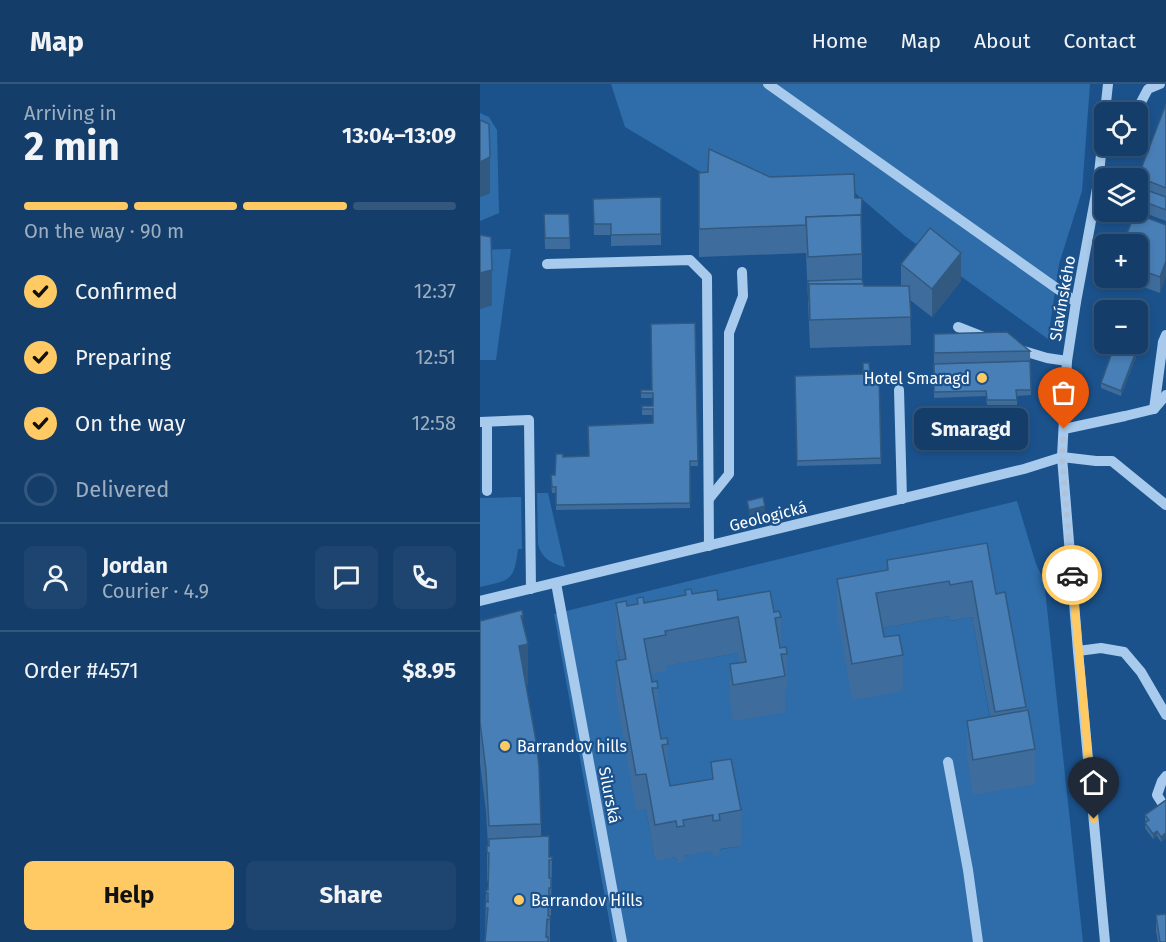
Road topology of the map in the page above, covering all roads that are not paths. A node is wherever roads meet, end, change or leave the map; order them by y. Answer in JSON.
{"nodes":[{"id":1,"x":768,"y":84,"type":"edge"},
{"id":2,"x":1108,"y":84,"type":"edge"},
{"id":3,"x":1160,"y":84,"type":"edge"},
{"id":4,"x":1106,"y":102,"type":"edge"},
{"id":5,"x":1141,"y":102,"type":"edge"},
{"id":6,"x":1101,"y":156,"type":"edge"},
{"id":7,"x":547,"y":264,"type":"dead end"},
{"id":8,"x":742,"y":272,"type":"dead end"},
{"id":9,"x":1076,"y":302,"type":"junction"},
{"id":10,"x":958,"y":327,"type":"dead end"},
{"id":11,"x":1166,"y":335,"type":"edge"},
{"id":12,"x":1067,"y":362,"type":"junction"},
{"id":13,"x":899,"y":390,"type":"dead end"},
{"id":14,"x":1166,"y":394,"type":"edge"},
{"id":15,"x":1154,"y":409,"type":"junction"},
{"id":16,"x":1166,"y":411,"type":"edge"},
{"id":17,"x":483,"y":422,"type":"edge"},
{"id":18,"x":1064,"y":429,"type":"junction"},
{"id":19,"x":1062,"y":457,"type":"junction"},
{"id":20,"x":487,"y":491,"type":"dead end"},
{"id":21,"x":709,"y":499,"type":"junction"},
{"id":22,"x":902,"y":499,"type":"junction"},
{"id":23,"x":1166,"y":505,"type":"edge"},
{"id":24,"x":710,"y":546,"type":"junction"},
{"id":25,"x":556,"y":584,"type":"junction"},
{"id":26,"x":531,"y":590,"type":"junction"},
{"id":27,"x":480,"y":601,"type":"edge"},
{"id":28,"x":1078,"y":651,"type":"junction"},
{"id":29,"x":1166,"y":715,"type":"edge"},
{"id":30,"x":948,"y":762,"type":"dead end"},
{"id":31,"x":1166,"y":776,"type":"edge"},
{"id":32,"x":1166,"y":808,"type":"edge"},
{"id":33,"x":622,"y":942,"type":"edge"},
{"id":34,"x":978,"y":942,"type":"edge"},
{"id":35,"x":1105,"y":942,"type":"edge"}],
"edges":[{"from":1,"to":9,"type":"street"},
{"from":2,"to":4,"type":"street"},
{"from":3,"to":5,"type":"street"},
{"from":6,"to":9,"type":"street","name":"Slavínského"},
{"from":7,"to":21,"type":"street"},
{"from":8,"to":21,"type":"street"},
{"from":9,"to":12,"type":"street","name":"Slavínského"},
{"from":10,"to":12,"type":"street"},
{"from":11,"to":15,"type":"street"},
{"from":12,"to":18,"type":"street","name":"Slavínského"},
{"from":13,"to":22,"type":"street"},
{"from":14,"to":15,"type":"street"},
{"from":15,"to":16,"type":"street"},
{"from":15,"to":18,"type":"street"},
{"from":17,"to":20,"type":"street"},
{"from":17,"to":26,"type":"street"},
{"from":18,"to":19,"type":"street","name":"Slavínského"},
{"from":19,"to":22,"type":"street","name":"Geologická"},
{"from":19,"to":23,"type":"street"},
{"from":19,"to":28,"type":"street","name":"Slavínského"},
{"from":21,"to":24,"type":"street"},
{"from":22,"to":24,"type":"street","name":"Geologická"},
{"from":24,"to":25,"type":"street","name":"Geologická"},
{"from":25,"to":26,"type":"street","name":"Geologická"},
{"from":25,"to":33,"type":"street","name":"Silurská"},
{"from":26,"to":27,"type":"street","name":"Geologická"},
{"from":28,"to":29,"type":"street"},
{"from":28,"to":35,"type":"street","name":"Slavínského"},
{"from":30,"to":34,"type":"street"},
{"from":31,"to":32,"type":"street"}]}
